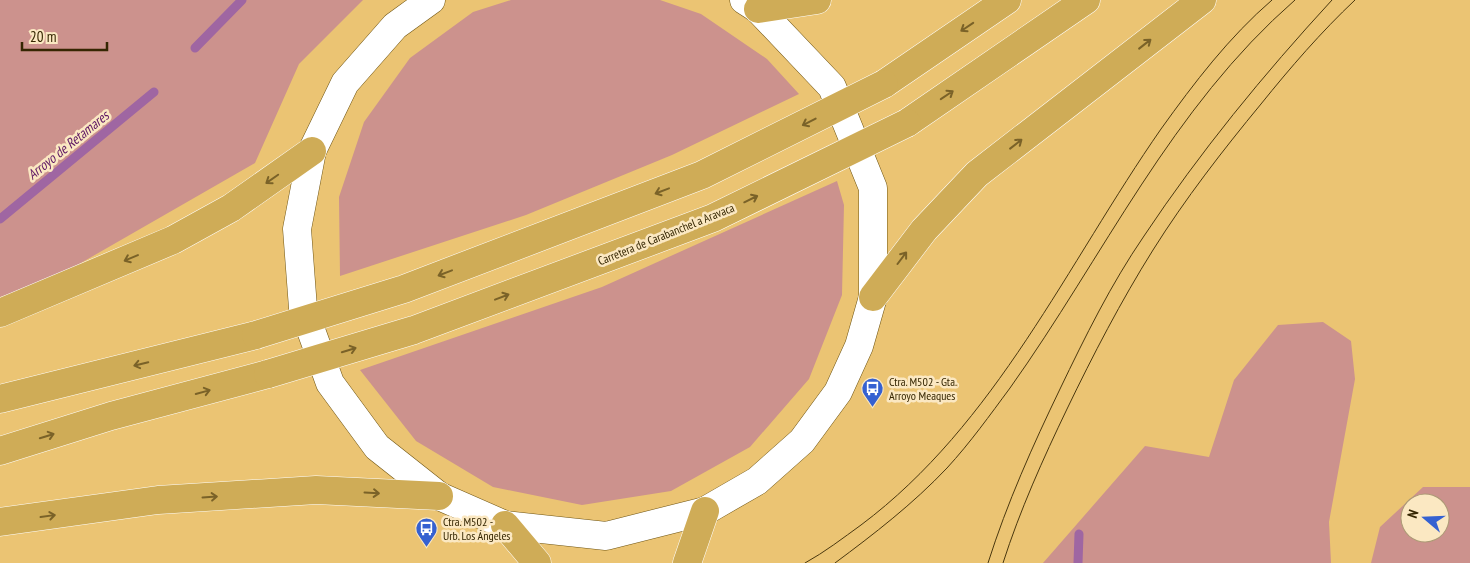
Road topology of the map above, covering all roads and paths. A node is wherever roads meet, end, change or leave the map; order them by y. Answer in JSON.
{"nodes":[{"id":1,"x":431,"y":0,"type":"edge"},
{"id":2,"x":817,"y":0,"type":"edge"},
{"id":3,"x":1007,"y":0,"type":"edge"},
{"id":4,"x":1086,"y":0,"type":"edge"},
{"id":5,"x":1202,"y":0,"type":"edge"},
{"id":6,"x":751,"y":4,"type":"edge"},
{"id":7,"x":312,"y":151,"type":"junction"},
{"id":8,"x":873,"y":297,"type":"junction"},
{"id":9,"x":0,"y":313,"type":"edge"},
{"id":10,"x":0,"y":399,"type":"edge"},
{"id":11,"x":0,"y":450,"type":"edge"},
{"id":12,"x":439,"y":496,"type":"junction"},
{"id":13,"x":705,"y":511,"type":"junction"},
{"id":14,"x":0,"y":522,"type":"edge"},
{"id":15,"x":505,"y":525,"type":"junction"},
{"id":16,"x":537,"y":563,"type":"edge"},
{"id":17,"x":687,"y":563,"type":"edge"}],
"edges":[{"from":1,"to":7,"type":"street"},
{"from":2,"to":6,"type":"highway"},
{"from":3,"to":10,"type":"highway","one_way":true,"bridge":true},
{"from":11,"to":4,"type":"highway","name":"Carretera de Carabanchel a Aravaca","one_way":true,"bridge":true},
{"from":8,"to":5,"type":"highway","one_way":true},
{"from":6,"to":8,"type":"street"},
{"from":7,"to":9,"type":"highway","one_way":true},
{"from":7,"to":12,"type":"street"},
{"from":8,"to":13,"type":"street"},
{"from":14,"to":12,"type":"highway","one_way":true},
{"from":12,"to":15,"type":"street"},
{"from":13,"to":15,"type":"street"},
{"from":13,"to":17,"type":"highway"},
{"from":15,"to":16,"type":"highway"}]}
